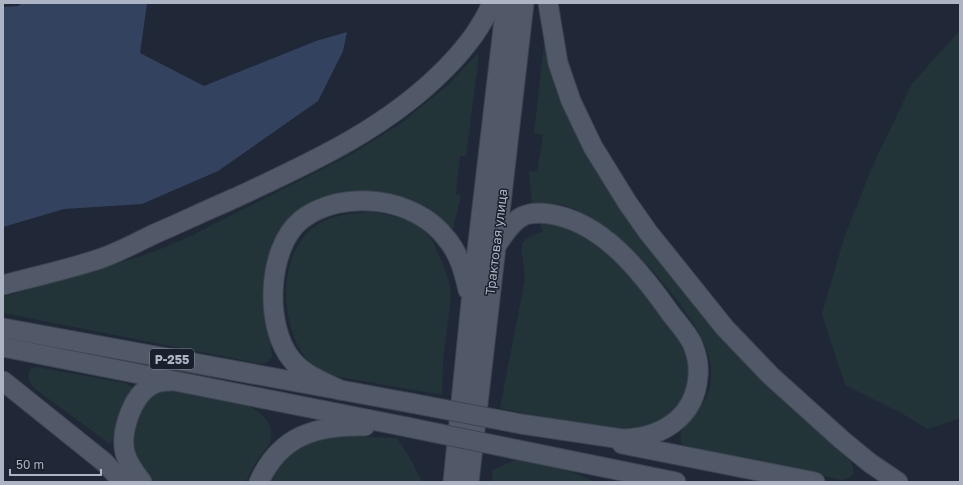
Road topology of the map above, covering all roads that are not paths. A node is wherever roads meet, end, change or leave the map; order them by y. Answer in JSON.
{"nodes":[{"id":1,"x":492,"y":3,"type":"edge"},
{"id":2,"x":506,"y":3,"type":"edge"},
{"id":3,"x":524,"y":3,"type":"edge"},
{"id":4,"x":548,"y":3,"type":"edge"},
{"id":5,"x":495,"y":248,"type":"junction"},
{"id":6,"x":3,"y":285,"type":"edge"},
{"id":7,"x":471,"y":302,"type":"junction"},
{"id":8,"x":3,"y":328,"type":"edge"},
{"id":9,"x":3,"y":347,"type":"edge"},
{"id":10,"x":3,"y":381,"type":"edge"},
{"id":11,"x":178,"y":381,"type":"junction"},
{"id":12,"x":340,"y":390,"type":"junction"},
{"id":13,"x":521,"y":424,"type":"junction"},
{"id":14,"x":407,"y":427,"type":"junction"},
{"id":15,"x":519,"y":450,"type":"junction"},
{"id":16,"x":123,"y":482,"type":"edge"},
{"id":17,"x":142,"y":482,"type":"edge"},
{"id":18,"x":259,"y":482,"type":"edge"},
{"id":19,"x":453,"y":482,"type":"edge"},
{"id":20,"x":469,"y":482,"type":"edge"},
{"id":21,"x":618,"y":482,"type":"edge"},
{"id":22,"x":676,"y":482,"type":"edge"},
{"id":23,"x":816,"y":482,"type":"edge"},
{"id":24,"x":898,"y":482,"type":"edge"}],
"edges":[{"from":1,"to":6,"type":"main road"},
{"from":2,"to":7,"type":"main road","name":"Трактовая улица"},
{"from":3,"to":5,"type":"main road","name":"Трактовая улица"},
{"from":4,"to":24,"type":"main road"},
{"from":5,"to":13,"type":"main road"},
{"from":5,"to":20,"type":"main road","name":"Трактовая улица"},
{"from":7,"to":12,"type":"main road"},
{"from":7,"to":19,"type":"main road","name":"Трактовая улица"},
{"from":8,"to":12,"type":"main road","number":"Р-255"},
{"from":9,"to":11,"type":"main road"},
{"from":10,"to":16,"type":"main road"},
{"from":11,"to":14,"type":"main road"},
{"from":11,"to":17,"type":"main road"},
{"from":12,"to":13,"type":"main road","bridge":true},
{"from":13,"to":23,"type":"main road"},
{"from":14,"to":15,"type":"main road","bridge":true},
{"from":14,"to":18,"type":"main road"},
{"from":15,"to":21,"type":"main road"},
{"from":15,"to":22,"type":"main road"}]}
